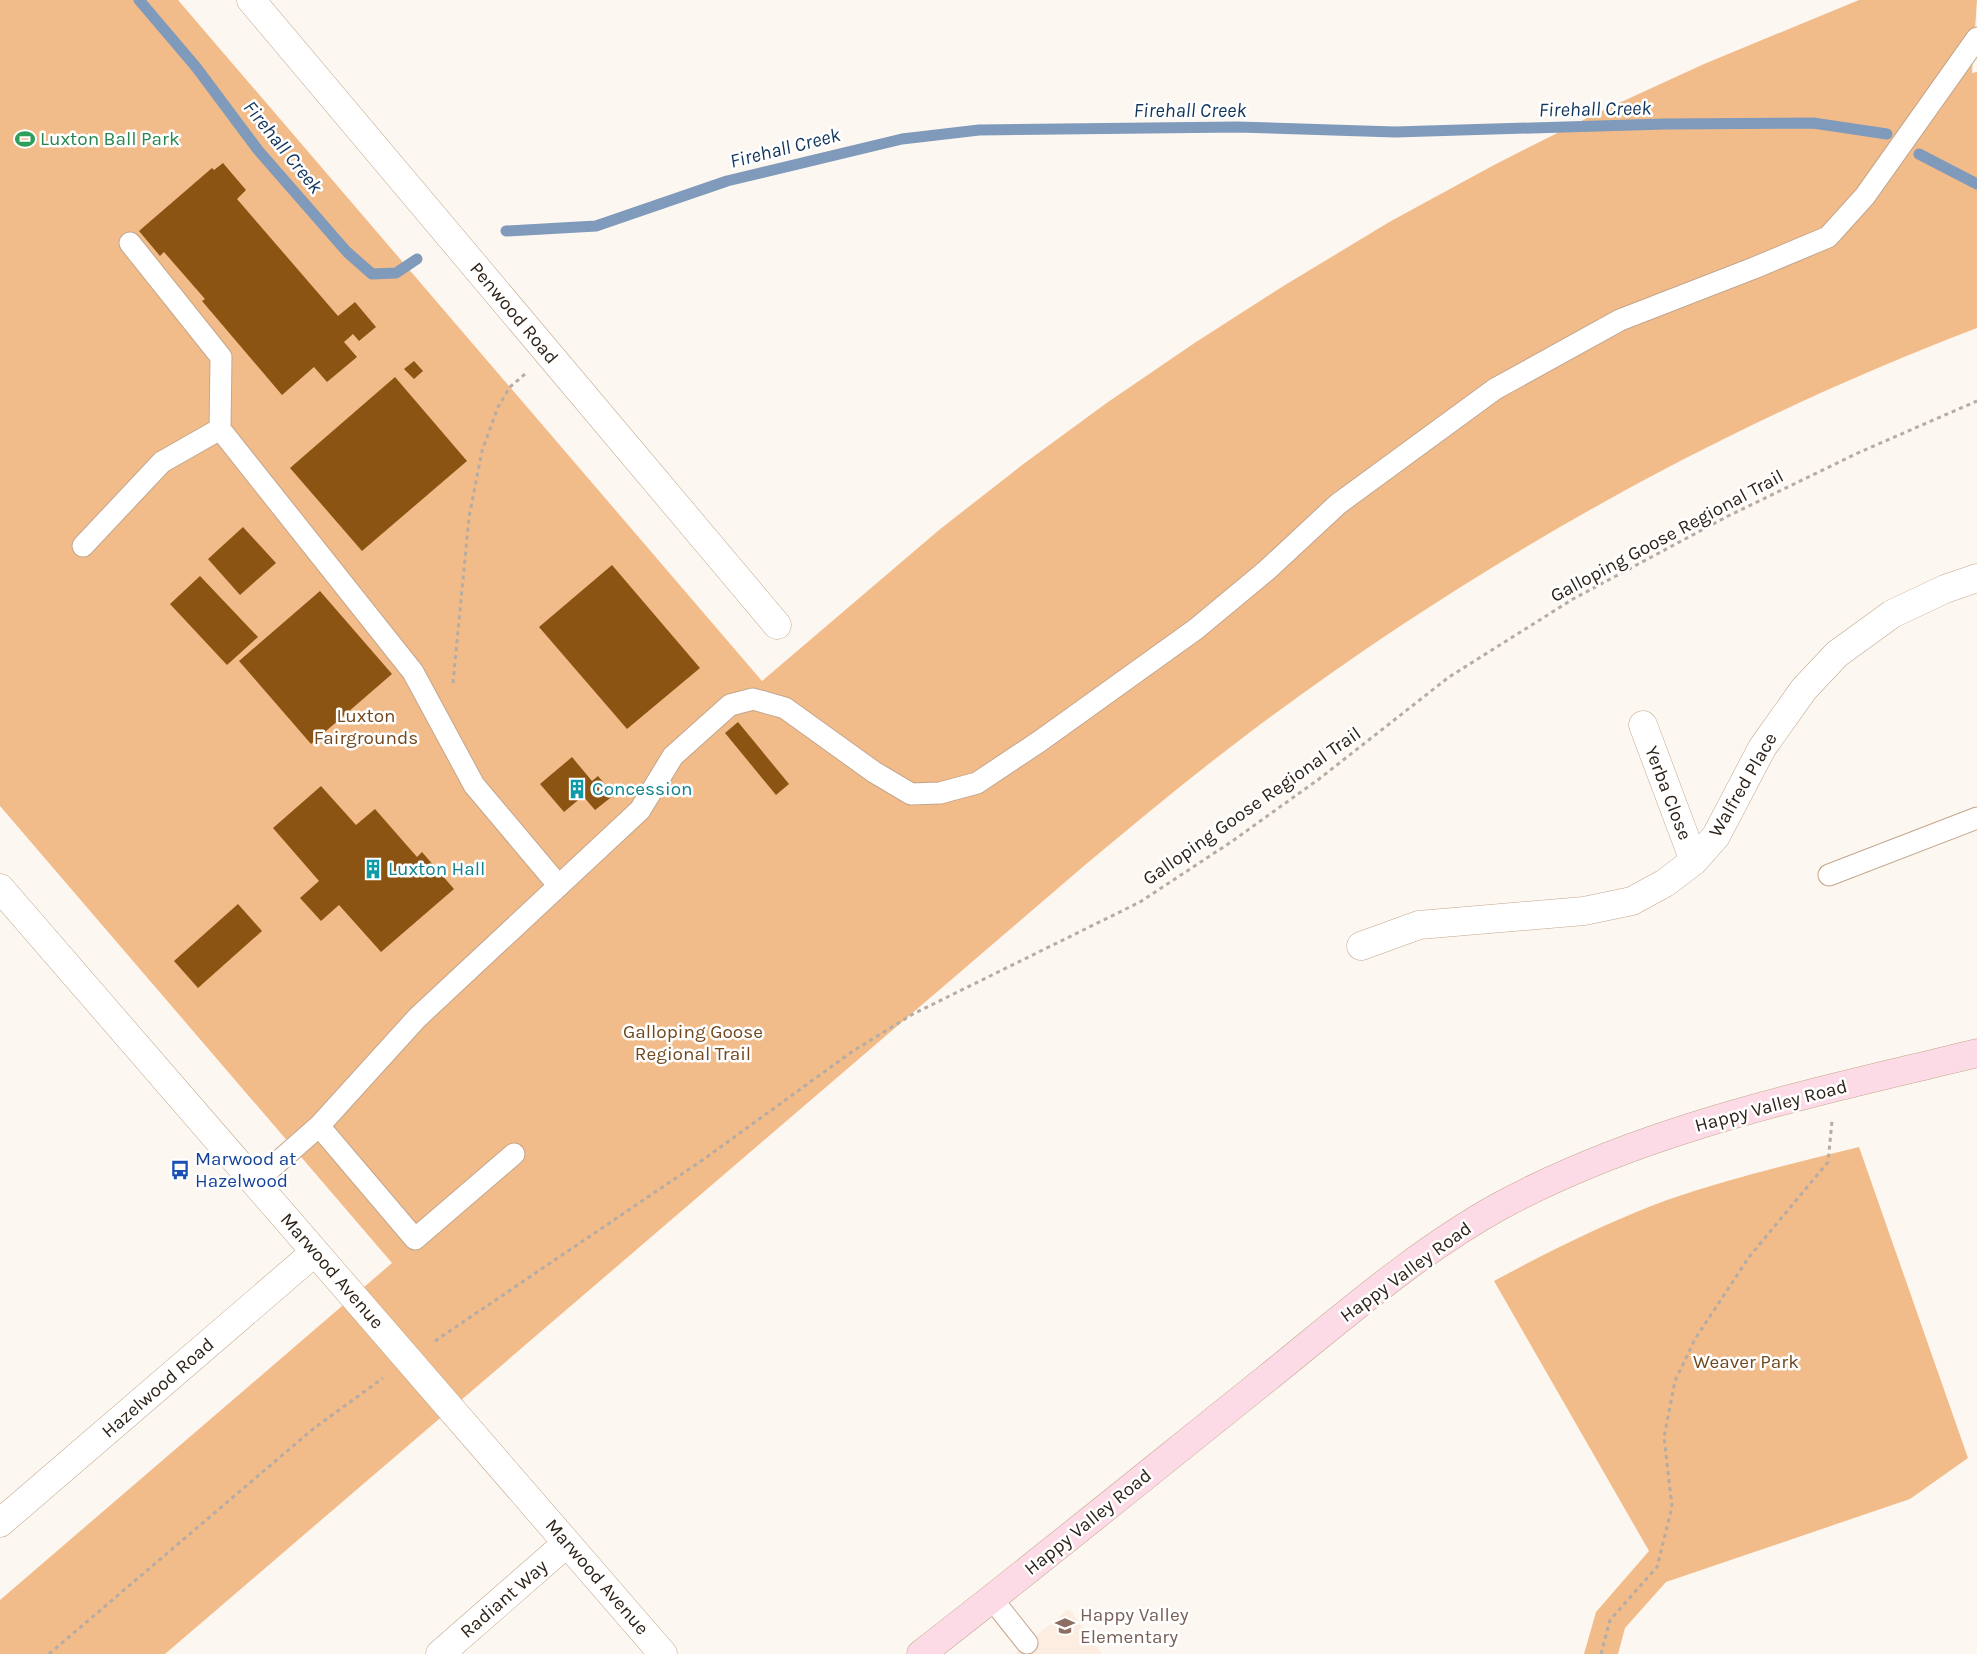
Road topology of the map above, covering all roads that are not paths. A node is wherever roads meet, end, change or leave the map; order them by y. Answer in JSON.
{"nodes":[{"id":1,"x":251,"y":0,"type":"edge"},
{"id":2,"x":1977,"y":38,"type":"edge"},
{"id":3,"x":130,"y":243,"type":"dead end"},
{"id":4,"x":220,"y":429,"type":"junction"},
{"id":5,"x":83,"y":546,"type":"dead end"},
{"id":6,"x":1977,"y":578,"type":"edge"},
{"id":7,"x":777,"y":625,"type":"dead end"},
{"id":8,"x":1643,"y":726,"type":"dead end"},
{"id":9,"x":1977,"y":818,"type":"edge"},
{"id":10,"x":1694,"y":861,"type":"junction"},
{"id":11,"x":1829,"y":875,"type":"dead end"},
{"id":12,"x":559,"y":886,"type":"junction"},
{"id":13,"x":0,"y":888,"type":"edge"},
{"id":14,"x":1361,"y":946,"type":"dead end"},
{"id":15,"x":1977,"y":1053,"type":"edge"},
{"id":16,"x":319,"y":1126,"type":"junction"},
{"id":17,"x":514,"y":1154,"type":"dead end"},
{"id":18,"x":254,"y":1182,"type":"junction"},
{"id":19,"x":315,"y":1252,"type":"junction"},
{"id":20,"x":0,"y":1523,"type":"edge"},
{"id":21,"x":567,"y":1543,"type":"junction"},
{"id":22,"x":992,"y":1599,"type":"junction"},
{"id":23,"x":1027,"y":1643,"type":"dead end"},
{"id":24,"x":440,"y":1654,"type":"edge"},
{"id":25,"x":663,"y":1654,"type":"edge"},
{"id":26,"x":921,"y":1654,"type":"edge"}],
"edges":[{"from":1,"to":7,"type":"street","name":"Penwood Road"},
{"from":2,"to":12,"type":"lane"},
{"from":3,"to":4,"type":"lane"},
{"from":4,"to":5,"type":"lane"},
{"from":4,"to":12,"type":"lane"},
{"from":6,"to":10,"type":"street","name":"Walfred Place"},
{"from":8,"to":10,"type":"street","name":"Yerba Close"},
{"from":9,"to":11,"type":"lane"},
{"from":10,"to":14,"type":"street","name":"Walfred Place"},
{"from":12,"to":16,"type":"lane"},
{"from":13,"to":18,"type":"street","name":"Marwood Avenue"},
{"from":15,"to":22,"type":"main road","name":"Happy Valley Road"},
{"from":16,"to":17,"type":"lane"},
{"from":16,"to":18,"type":"lane"},
{"from":18,"to":19,"type":"street","name":"Marwood Avenue"},
{"from":19,"to":20,"type":"street","name":"Hazelwood Road"},
{"from":19,"to":21,"type":"street","name":"Marwood Avenue"},
{"from":21,"to":24,"type":"street","name":"Radiant Way"},
{"from":21,"to":25,"type":"street","name":"Marwood Avenue"},
{"from":22,"to":23,"type":"lane"},
{"from":22,"to":26,"type":"main road","name":"Happy Valley Road"}]}
